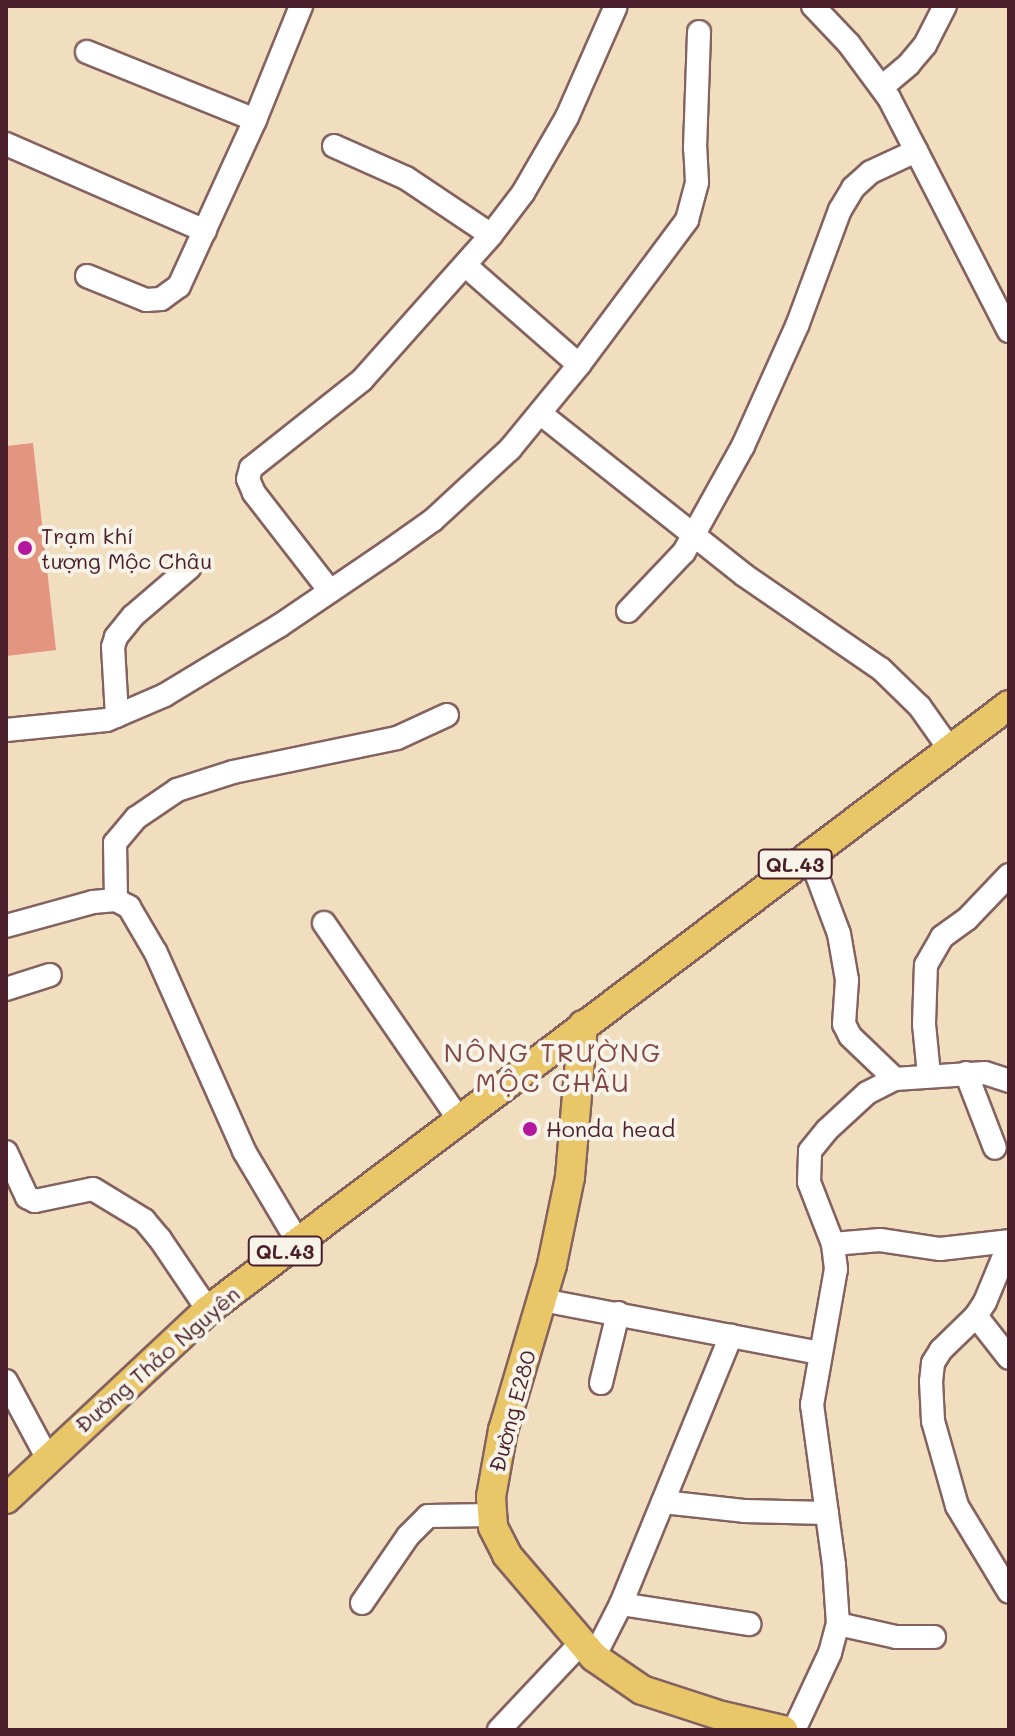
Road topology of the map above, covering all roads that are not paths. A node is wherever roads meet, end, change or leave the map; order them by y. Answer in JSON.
{"nodes":[{"id":1,"x":301,"y":6,"type":"edge"},
{"id":2,"x":616,"y":6,"type":"edge"},
{"id":3,"x":813,"y":6,"type":"edge"},
{"id":4,"x":945,"y":6,"type":"edge"},
{"id":5,"x":699,"y":32,"type":"dead end"},
{"id":6,"x":87,"y":52,"type":"dead end"},
{"id":7,"x":882,"y":87,"type":"junction"},
{"id":8,"x":255,"y":120,"type":"junction"},
{"id":9,"x":6,"y":144,"type":"edge"},
{"id":10,"x":334,"y":146,"type":"dead end"},
{"id":11,"x":916,"y":151,"type":"junction"},
{"id":12,"x":205,"y":231,"type":"junction"},
{"id":13,"x":491,"y":235,"type":"junction"},
{"id":14,"x":466,"y":266,"type":"junction"},
{"id":15,"x":87,"y":276,"type":"dead end"},
{"id":16,"x":1009,"y":331,"type":"edge"},
{"id":17,"x":579,"y":365,"type":"junction"},
{"id":18,"x":541,"y":414,"type":"junction"},
{"id":19,"x":695,"y":536,"type":"junction"},
{"id":20,"x":189,"y":568,"type":"dead end"},
{"id":21,"x":330,"y":591,"type":"junction"},
{"id":22,"x":628,"y":611,"type":"dead end"},
{"id":23,"x":1009,"y":705,"type":"edge"},
{"id":24,"x":447,"y":715,"type":"dead end"},
{"id":25,"x":117,"y":716,"type":"junction"},
{"id":26,"x":6,"y":730,"type":"edge"},
{"id":27,"x":949,"y":748,"type":"junction"},
{"id":28,"x":809,"y":854,"type":"junction"},
{"id":29,"x":1009,"y":875,"type":"edge"},
{"id":30,"x":116,"y":900,"type":"junction"},
{"id":31,"x":324,"y":923,"type":"dead end"},
{"id":32,"x":6,"y":926,"type":"edge"},
{"id":33,"x":50,"y":975,"type":"dead end"},
{"id":34,"x":6,"y":989,"type":"edge"},
{"id":35,"x":583,"y":1025,"type":"junction"},
{"id":36,"x":966,"y":1073,"type":"junction"},
{"id":37,"x":929,"y":1075,"type":"junction"},
{"id":38,"x":895,"y":1079,"type":"junction"},
{"id":39,"x":1009,"y":1081,"type":"edge"},
{"id":40,"x":460,"y":1121,"type":"junction"},
{"id":41,"x":995,"y":1148,"type":"dead end"},
{"id":42,"x":6,"y":1152,"type":"edge"},
{"id":43,"x":298,"y":1242,"type":"junction"},
{"id":44,"x":1009,"y":1242,"type":"edge"},
{"id":45,"x":833,"y":1244,"type":"junction"},
{"id":46,"x":542,"y":1300,"type":"junction"},
{"id":47,"x":208,"y":1310,"type":"junction"},
{"id":48,"x":618,"y":1313,"type":"junction"},
{"id":49,"x":976,"y":1316,"type":"junction"},
{"id":50,"x":731,"y":1336,"type":"junction"},
{"id":51,"x":819,"y":1353,"type":"junction"},
{"id":52,"x":1009,"y":1358,"type":"edge"},
{"id":53,"x":6,"y":1381,"type":"edge"},
{"id":54,"x":601,"y":1383,"type":"dead end"},
{"id":55,"x":47,"y":1457,"type":"junction"},
{"id":56,"x":6,"y":1499,"type":"edge"},
{"id":57,"x":663,"y":1502,"type":"junction"},
{"id":58,"x":827,"y":1513,"type":"junction"},
{"id":59,"x":492,"y":1515,"type":"junction"},
{"id":60,"x":1009,"y":1592,"type":"edge"},
{"id":61,"x":362,"y":1603,"type":"dead end"},
{"id":62,"x":621,"y":1604,"type":"junction"},
{"id":63,"x":749,"y":1624,"type":"dead end"},
{"id":64,"x":838,"y":1624,"type":"junction"},
{"id":65,"x":934,"y":1637,"type":"dead end"},
{"id":66,"x":587,"y":1650,"type":"junction"},
{"id":67,"x":499,"y":1730,"type":"edge"},
{"id":68,"x":783,"y":1730,"type":"edge"},
{"id":69,"x":794,"y":1730,"type":"edge"}],
"edges":[{"from":1,"to":8,"type":"street"},
{"from":2,"to":13,"type":"street"},
{"from":3,"to":7,"type":"street"},
{"from":4,"to":7,"type":"street"},
{"from":5,"to":17,"type":"street"},
{"from":6,"to":8,"type":"street"},
{"from":7,"to":11,"type":"street"},
{"from":8,"to":12,"type":"street"},
{"from":9,"to":12,"type":"street"},
{"from":10,"to":13,"type":"street"},
{"from":11,"to":16,"type":"street"},
{"from":11,"to":19,"type":"street"},
{"from":12,"to":15,"type":"street"},
{"from":13,"to":14,"type":"street"},
{"from":14,"to":17,"type":"street"},
{"from":14,"to":21,"type":"street"},
{"from":17,"to":18,"type":"street"},
{"from":18,"to":19,"type":"street"},
{"from":18,"to":21,"type":"street"},
{"from":19,"to":22,"type":"street"},
{"from":19,"to":27,"type":"street"},
{"from":20,"to":25,"type":"street"},
{"from":21,"to":25,"type":"street"},
{"from":23,"to":27,"type":"main road","number":"QL.43"},
{"from":24,"to":30,"type":"street"},
{"from":25,"to":26,"type":"street"},
{"from":27,"to":28,"type":"main road","number":"QL.43"},
{"from":28,"to":35,"type":"main road","number":"QL.43"},
{"from":28,"to":38,"type":"street"},
{"from":29,"to":37,"type":"street"},
{"from":30,"to":32,"type":"street"},
{"from":30,"to":43,"type":"street"},
{"from":31,"to":40,"type":"street"},
{"from":33,"to":34,"type":"street"},
{"from":35,"to":40,"type":"main road","name":"Đường Thảo Nguyên","number":"QL.43"},
{"from":35,"to":46,"type":"main road","name":"Đường E280"},
{"from":36,"to":37,"type":"street"},
{"from":36,"to":39,"type":"street"},
{"from":36,"to":41,"type":"street"},
{"from":37,"to":38,"type":"street"},
{"from":38,"to":45,"type":"street"},
{"from":40,"to":43,"type":"main road","name":"Đường Thảo Nguyên","number":"QL.43"},
{"from":42,"to":47,"type":"street"},
{"from":43,"to":47,"type":"main road","name":"Đường Thảo Nguyên","number":"QL.43"},
{"from":44,"to":45,"type":"street"},
{"from":44,"to":49,"type":"street"},
{"from":45,"to":51,"type":"street"},
{"from":46,"to":48,"type":"street"},
{"from":46,"to":59,"type":"main road","name":"Đường E280"},
{"from":47,"to":55,"type":"main road","name":"Đường Thảo Nguyên","number":"QL.43"},
{"from":48,"to":50,"type":"street"},
{"from":48,"to":54,"type":"street"},
{"from":49,"to":52,"type":"street"},
{"from":49,"to":60,"type":"street"},
{"from":50,"to":51,"type":"street"},
{"from":50,"to":57,"type":"street"},
{"from":51,"to":58,"type":"street"},
{"from":53,"to":55,"type":"street"},
{"from":55,"to":56,"type":"main road","name":"Đường Thảo Nguyên","number":"QL.43"},
{"from":57,"to":58,"type":"street"},
{"from":57,"to":62,"type":"street"},
{"from":58,"to":64,"type":"street"},
{"from":59,"to":61,"type":"street"},
{"from":59,"to":66,"type":"main road","name":"Đường E280"},
{"from":62,"to":63,"type":"street"},
{"from":62,"to":66,"type":"street"},
{"from":64,"to":65,"type":"street"},
{"from":64,"to":69,"type":"street"},
{"from":66,"to":67,"type":"street"},
{"from":66,"to":68,"type":"main road","name":"Đường E280"}]}
